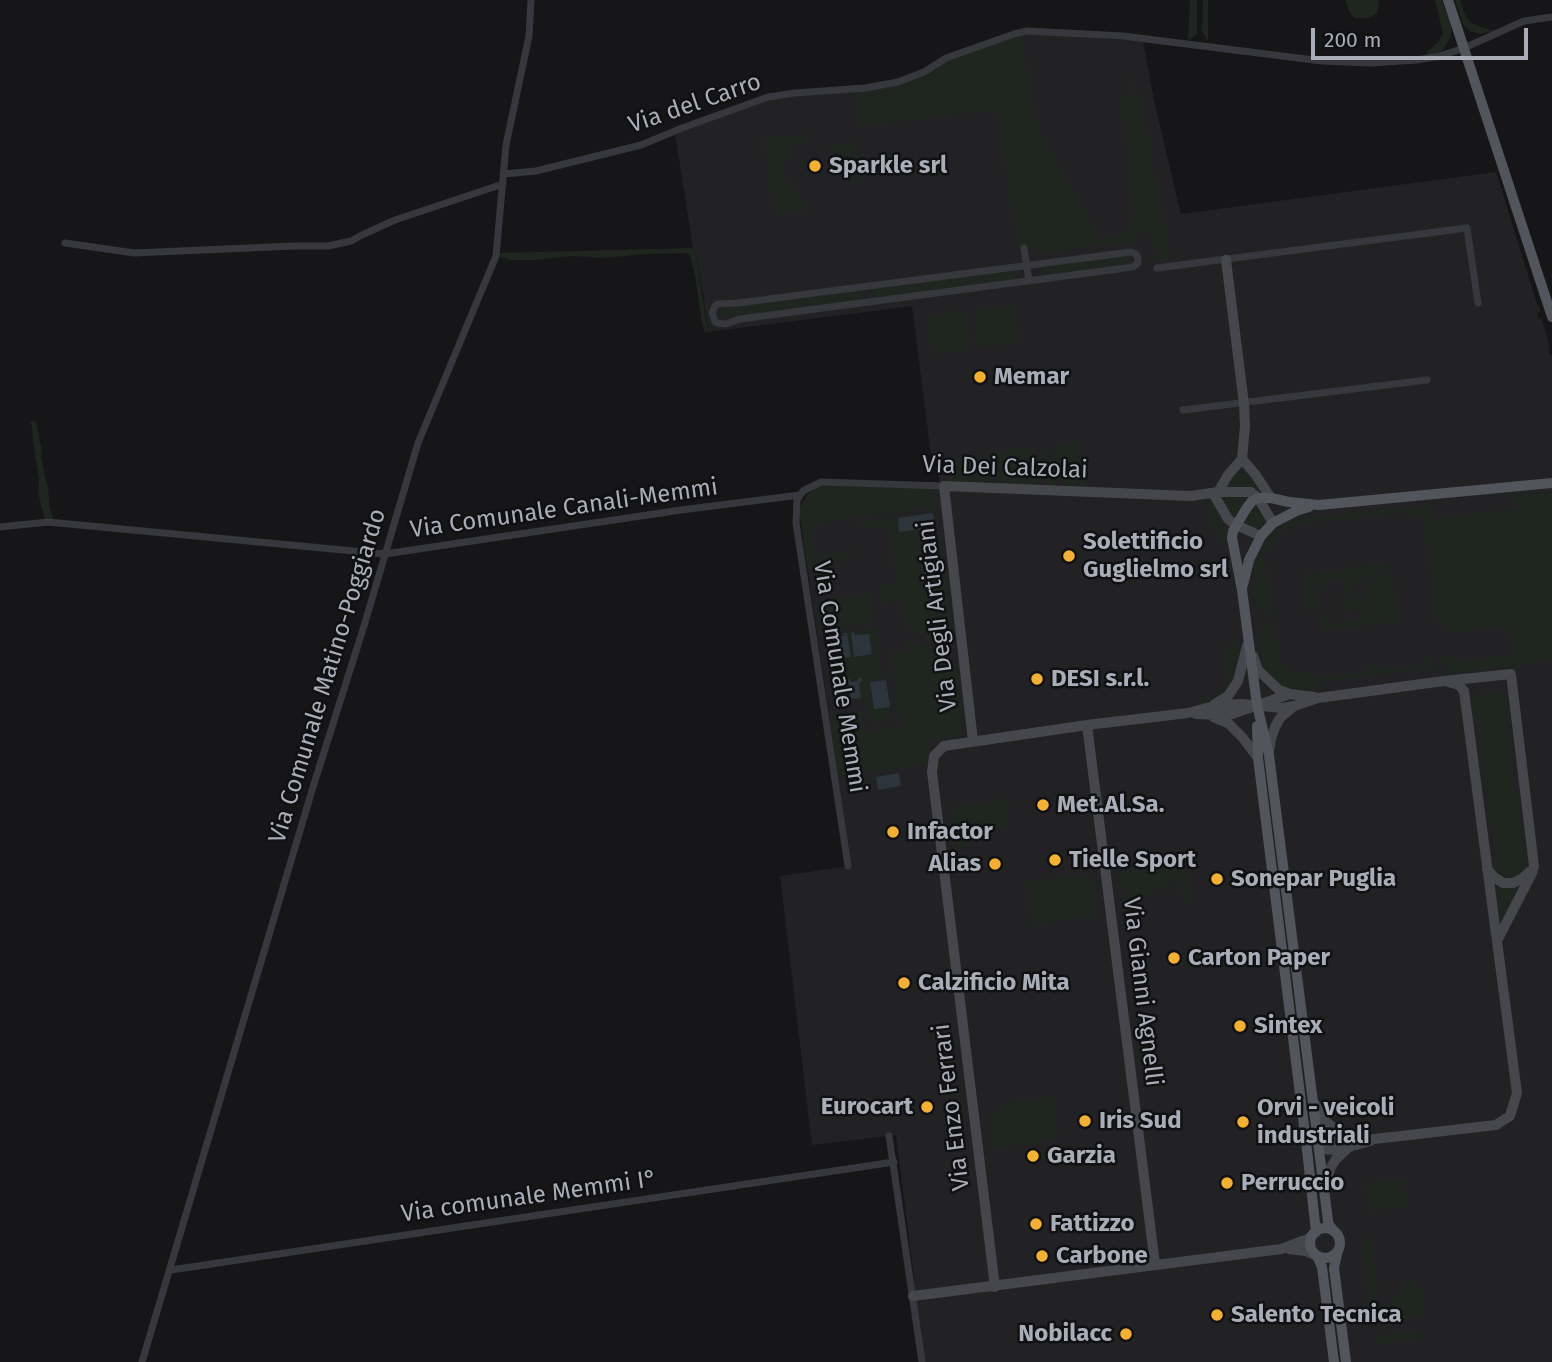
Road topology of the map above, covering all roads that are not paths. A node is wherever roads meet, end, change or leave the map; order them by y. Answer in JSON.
{"nodes":[{"id":1,"x":531,"y":0,"type":"edge"},
{"id":2,"x":1448,"y":0,"type":"edge"},
{"id":3,"x":1552,"y":17,"type":"edge"},
{"id":4,"x":1465,"y":48,"type":"junction"},
{"id":5,"x":504,"y":174,"type":"junction"},
{"id":6,"x":503,"y":184,"type":"junction"},
{"id":7,"x":65,"y":243,"type":"dead end"},
{"id":8,"x":1024,"y":248,"type":"dead end"},
{"id":9,"x":1226,"y":260,"type":"junction"},
{"id":10,"x":1027,"y":265,"type":"junction"},
{"id":11,"x":1157,"y":268,"type":"dead end"},
{"id":12,"x":1029,"y":281,"type":"junction"},
{"id":13,"x":865,"y":287,"type":"junction"},
{"id":14,"x":867,"y":302,"type":"junction"},
{"id":15,"x":1479,"y":303,"type":"dead end"},
{"id":16,"x":1552,"y":317,"type":"edge"},
{"id":17,"x":1427,"y":380,"type":"dead end"},
{"id":18,"x":1244,"y":404,"type":"junction"},
{"id":19,"x":1182,"y":410,"type":"dead end"},
{"id":20,"x":1241,"y":459,"type":"junction"},
{"id":21,"x":1552,"y":483,"type":"edge"},
{"id":22,"x":944,"y":486,"type":"junction"},
{"id":23,"x":1216,"y":493,"type":"junction"},
{"id":24,"x":800,"y":495,"type":"junction"},
{"id":25,"x":1258,"y":498,"type":"junction"},
{"id":26,"x":1271,"y":498,"type":"junction"},
{"id":27,"x":1319,"y":505,"type":"junction"},
{"id":28,"x":1273,"y":523,"type":"junction"},
{"id":29,"x":1236,"y":525,"type":"junction"},
{"id":30,"x":0,"y":527,"type":"edge"},
{"id":31,"x":1261,"y":536,"type":"junction"},
{"id":32,"x":385,"y":554,"type":"junction"},
{"id":33,"x":1241,"y":590,"type":"junction"},
{"id":34,"x":1248,"y":642,"type":"junction"},
{"id":35,"x":1444,"y":681,"type":"junction"},
{"id":36,"x":1290,"y":694,"type":"junction"},
{"id":37,"x":1318,"y":698,"type":"junction"},
{"id":38,"x":1257,"y":705,"type":"junction"},
{"id":39,"x":1294,"y":706,"type":"junction"},
{"id":40,"x":1209,"y":711,"type":"junction"},
{"id":41,"x":1087,"y":725,"type":"junction"},
{"id":42,"x":973,"y":741,"type":"junction"},
{"id":43,"x":1263,"y":756,"type":"junction"},
{"id":44,"x":848,"y":866,"type":"dead end"},
{"id":45,"x":1534,"y":866,"type":"junction"},
{"id":46,"x":1487,"y":868,"type":"junction"},
{"id":47,"x":1498,"y":939,"type":"junction"},
{"id":48,"x":1314,"y":1103,"type":"junction"},
{"id":49,"x":889,"y":1136,"type":"dead end"},
{"id":50,"x":1351,"y":1142,"type":"junction"},
{"id":51,"x":1320,"y":1149,"type":"junction"},
{"id":52,"x":1307,"y":1150,"type":"junction"},
{"id":53,"x":894,"y":1162,"type":"junction"},
{"id":54,"x":1325,"y":1196,"type":"junction"},
{"id":55,"x":1315,"y":1233,"type":"junction"},
{"id":56,"x":1336,"y":1233,"type":"junction"},
{"id":57,"x":1281,"y":1249,"type":"junction"},
{"id":58,"x":1338,"y":1250,"type":"junction"},
{"id":59,"x":1317,"y":1256,"type":"junction"},
{"id":60,"x":1155,"y":1264,"type":"junction"},
{"id":61,"x":171,"y":1270,"type":"junction"},
{"id":62,"x":995,"y":1287,"type":"junction"},
{"id":63,"x":912,"y":1296,"type":"junction"},
{"id":64,"x":142,"y":1362,"type":"edge"},
{"id":65,"x":922,"y":1362,"type":"edge"},
{"id":66,"x":1334,"y":1362,"type":"edge"},
{"id":67,"x":1346,"y":1362,"type":"edge"}],
"edges":[{"from":1,"to":5,"type":"street","name":"Via Comunale Matino-Poggiardo"},
{"from":2,"to":4,"type":"main road"},
{"from":3,"to":4,"type":"street","name":"Via del Carro"},
{"from":4,"to":5,"type":"street","name":"Via del Carro"},
{"from":4,"to":16,"type":"main road"},
{"from":5,"to":6,"type":"street","name":"Via Comunale Matino-Poggiardo"},
{"from":6,"to":7,"type":"street"},
{"from":6,"to":32,"type":"street","name":"Via Comunale Matino-Poggiardo"},
{"from":8,"to":10,"type":"street"},
{"from":9,"to":11,"type":"street"},
{"from":9,"to":15,"type":"street"},
{"from":9,"to":18,"type":"street"},
{"from":10,"to":12,"type":"street"},
{"from":10,"to":12,"type":"street"},
{"from":10,"to":13,"type":"street"},
{"from":12,"to":14,"type":"street"},
{"from":13,"to":14,"type":"street"},
{"from":13,"to":14,"type":"street"},
{"from":17,"to":18,"type":"street"},
{"from":18,"to":19,"type":"street"},
{"from":18,"to":20,"type":"street"},
{"from":20,"to":23,"type":"street"},
{"from":20,"to":26,"type":"street"},
{"from":21,"to":27,"type":"main road"},
{"from":22,"to":23,"type":"street","name":"Via Dei Calzolai"},
{"from":22,"to":24,"type":"street","name":"Via Dei Calzolai"},
{"from":22,"to":42,"type":"street","name":"Via Degli Artigiani"},
{"from":23,"to":25,"type":"street","name":"Via Dei Calzolai"},
{"from":23,"to":29,"type":"street"},
{"from":24,"to":32,"type":"street","name":"Via Comunale Canali-Memmi"},
{"from":24,"to":44,"type":"street","name":"Via Comunale Memmi"},
{"from":25,"to":26,"type":"main road"},
{"from":25,"to":28,"type":"street"},
{"from":25,"to":29,"type":"main road"},
{"from":26,"to":27,"type":"main road"},
{"from":27,"to":28,"type":"main road"},
{"from":28,"to":31,"type":"main road"},
{"from":29,"to":31,"type":"street"},
{"from":29,"to":33,"type":"main road"},
{"from":30,"to":32,"type":"street","name":"Via Comunale Canali-Memmi"},
{"from":31,"to":33,"type":"main road"},
{"from":32,"to":61,"type":"street","name":"Via Comunale Matino-Poggiardo"},
{"from":33,"to":34,"type":"main road"},
{"from":34,"to":36,"type":"street"},
{"from":34,"to":38,"type":"main road"},
{"from":34,"to":40,"type":"street"},
{"from":35,"to":37,"type":"street"},
{"from":35,"to":45,"type":"street"},
{"from":35,"to":46,"type":"street"},
{"from":36,"to":37,"type":"street"},
{"from":36,"to":38,"type":"street"},
{"from":37,"to":39,"type":"street"},
{"from":38,"to":39,"type":"street"},
{"from":38,"to":40,"type":"street"},
{"from":38,"to":43,"type":"main road"},
{"from":39,"to":43,"type":"street"},
{"from":40,"to":41,"type":"street"},
{"from":40,"to":43,"type":"street"},
{"from":41,"to":42,"type":"street"},
{"from":41,"to":60,"type":"street","name":"Via Gianni Agnelli"},
{"from":42,"to":62,"type":"street","name":"Via Enzo Ferrari"},
{"from":43,"to":48,"type":"main road"},
{"from":43,"to":52,"type":"main road"},
{"from":45,"to":46,"type":"street"},
{"from":45,"to":47,"type":"street"},
{"from":46,"to":47,"type":"street"},
{"from":47,"to":50,"type":"street"},
{"from":48,"to":50,"type":"street"},
{"from":48,"to":51,"type":"main road"},
{"from":49,"to":53,"type":"street"},
{"from":50,"to":51,"type":"street"},
{"from":50,"to":54,"type":"street"},
{"from":51,"to":52,"type":"main road"},
{"from":51,"to":54,"type":"main road"},
{"from":52,"to":55,"type":"main road"},
{"from":53,"to":61,"type":"street","name":"Via comunale Memmi I°"},
{"from":53,"to":63,"type":"street"},
{"from":54,"to":56,"type":"main road"},
{"from":55,"to":56,"type":"main road"},
{"from":55,"to":57,"type":"street"},
{"from":55,"to":59,"type":"main road"},
{"from":56,"to":58,"type":"main road"},
{"from":57,"to":59,"type":"street"},
{"from":57,"to":60,"type":"street"},
{"from":58,"to":59,"type":"main road"},
{"from":58,"to":67,"type":"main road"},
{"from":59,"to":66,"type":"main road"},
{"from":60,"to":62,"type":"street"},
{"from":61,"to":64,"type":"street","name":"Via Comunale Matino-Poggiardo"},
{"from":62,"to":63,"type":"street"},
{"from":63,"to":65,"type":"street"}]}
